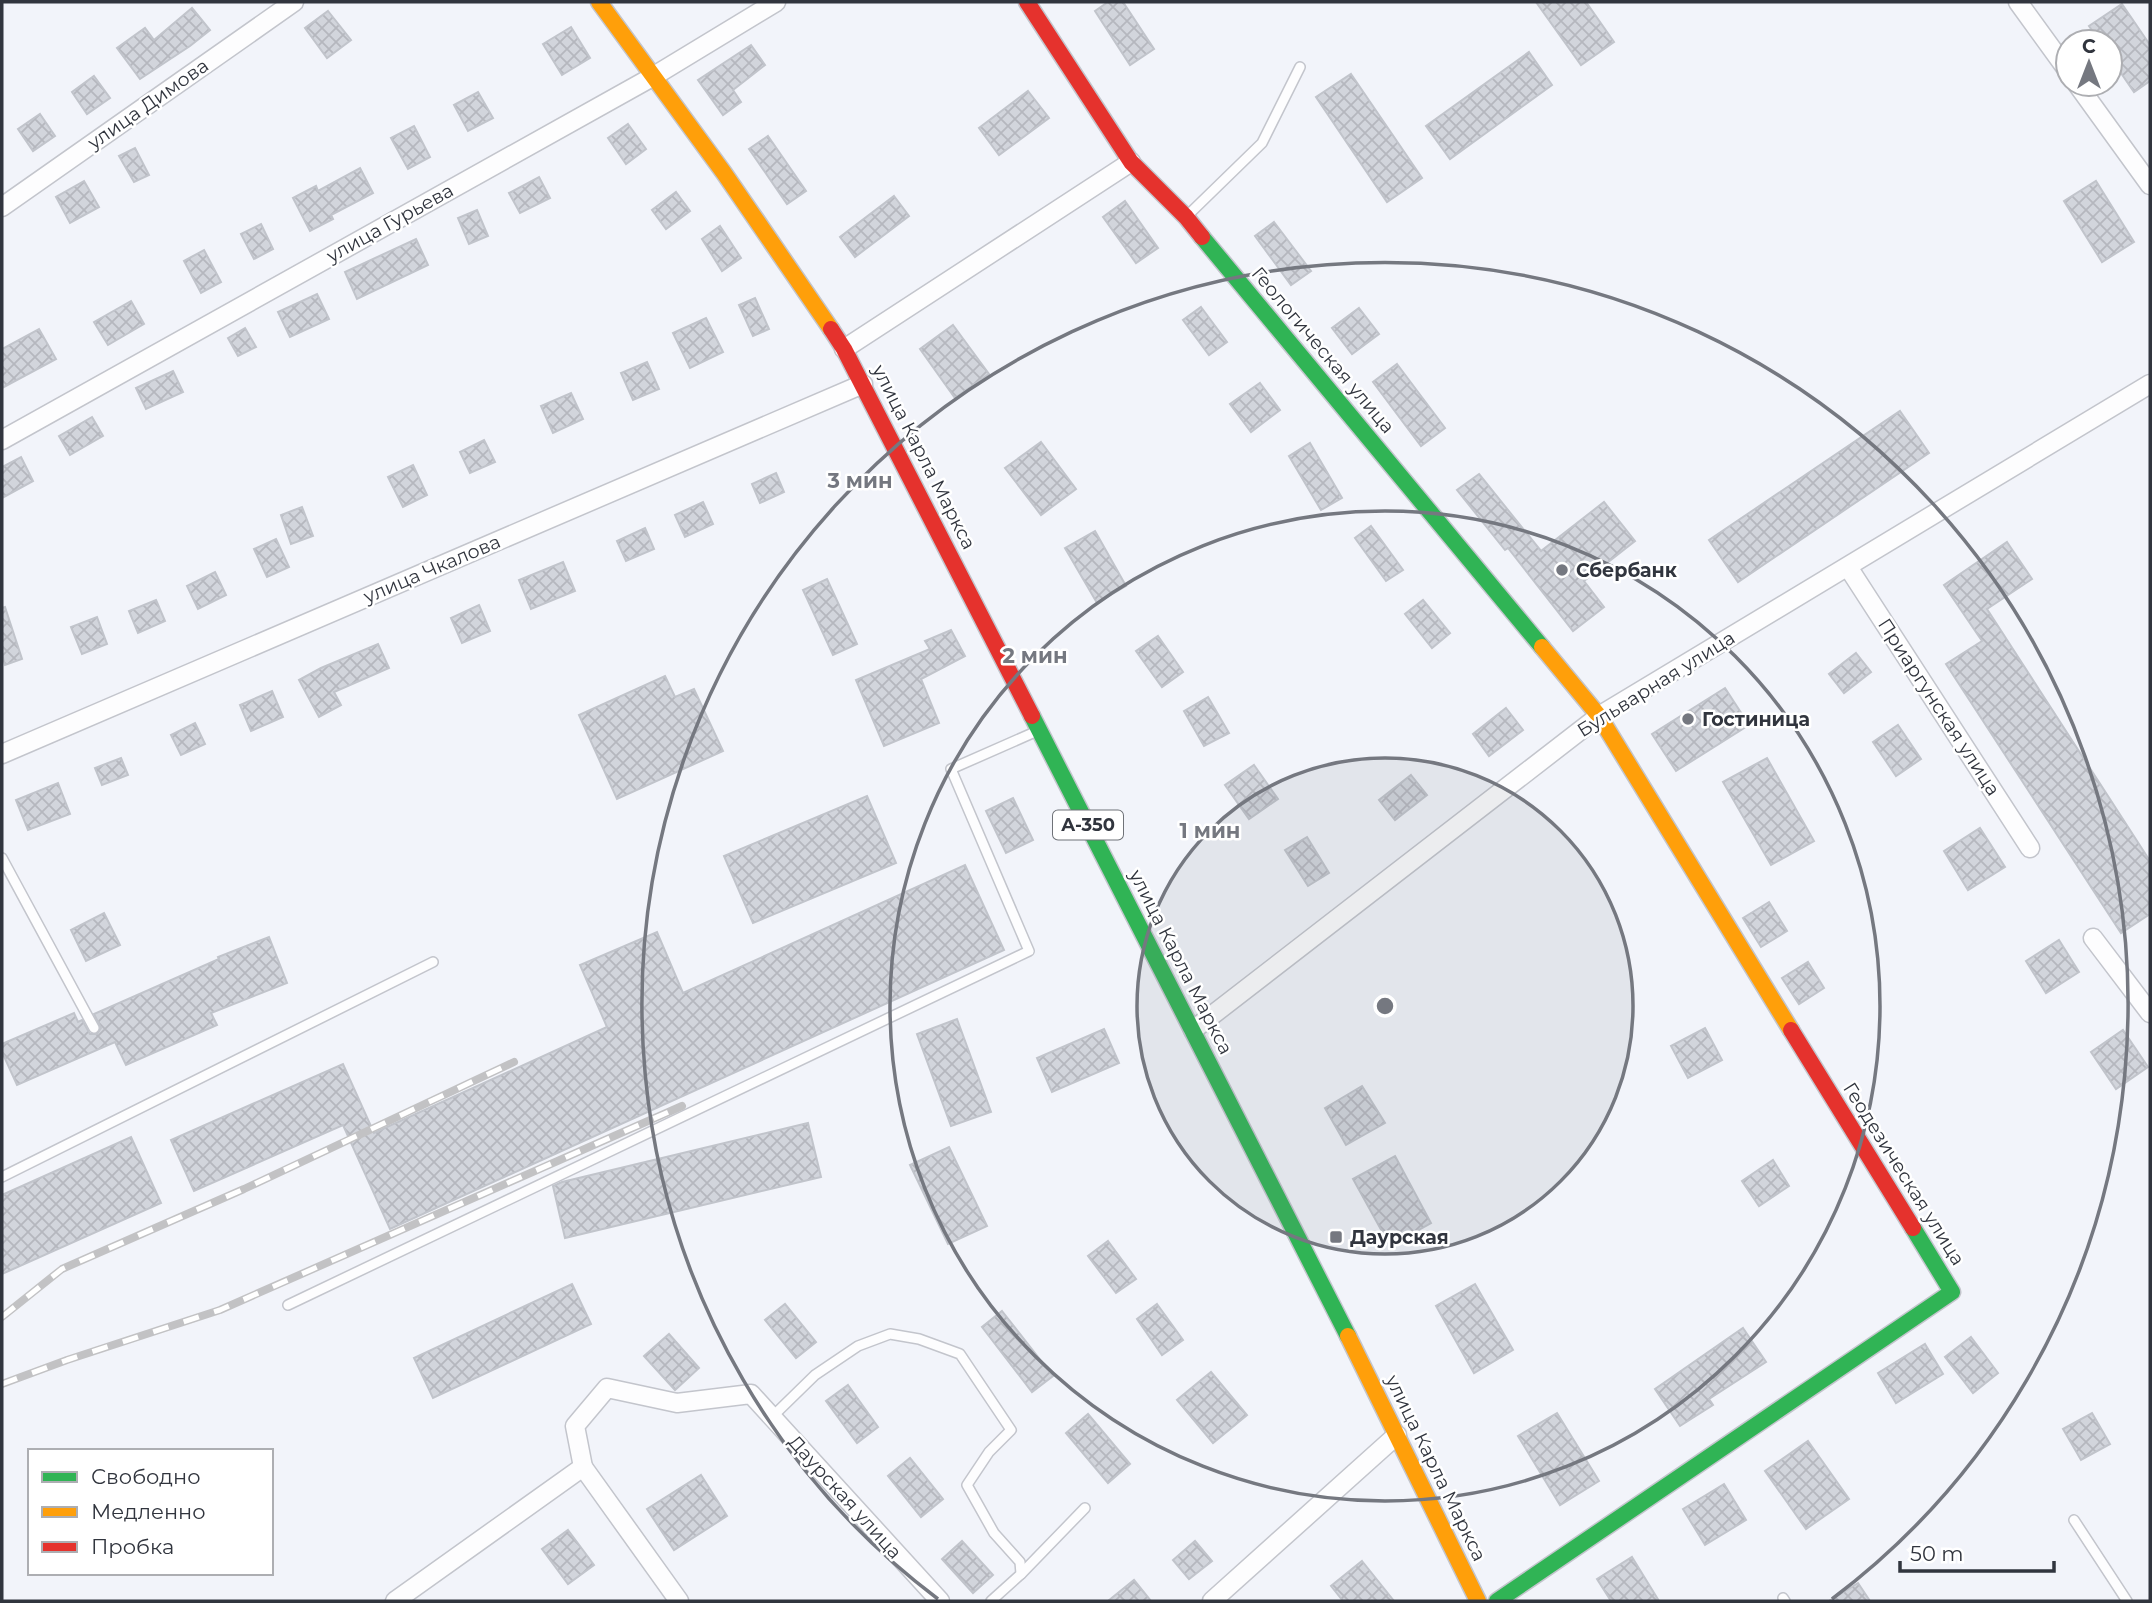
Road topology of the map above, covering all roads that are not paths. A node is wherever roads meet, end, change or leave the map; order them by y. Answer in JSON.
{"nodes":[{"id":1,"x":294,"y":2,"type":"edge"},
{"id":2,"x":598,"y":2,"type":"edge"},
{"id":3,"x":776,"y":2,"type":"edge"},
{"id":4,"x":1027,"y":2,"type":"edge"},
{"id":5,"x":2018,"y":2,"type":"edge"},
{"id":6,"x":2054,"y":52,"type":"edge"},
{"id":7,"x":1300,"y":67,"type":"dead end"},
{"id":8,"x":654,"y":76,"type":"junction"},
{"id":9,"x":2087,"y":98,"type":"edge"},
{"id":10,"x":1131,"y":162,"type":"junction"},
{"id":11,"x":2150,"y":185,"type":"edge"},
{"id":12,"x":2,"y":206,"type":"edge"},
{"id":13,"x":1186,"y":217,"type":"junction"},
{"id":14,"x":844,"y":349,"type":"junction"},
{"id":15,"x":863,"y":384,"type":"junction"},
{"id":16,"x":2150,"y":384,"type":"edge"},
{"id":17,"x":2,"y":440,"type":"edge"},
{"id":18,"x":1848,"y":567,"type":"junction"},
{"id":19,"x":1599,"y":716,"type":"junction"},
{"id":20,"x":1040,"y":730,"type":"junction"},
{"id":21,"x":2,"y":754,"type":"edge"},
{"id":22,"x":2030,"y":848,"type":"dead end"},
{"id":23,"x":2,"y":858,"type":"edge"},
{"id":24,"x":2093,"y":937,"type":"dead end"},
{"id":25,"x":433,"y":962,"type":"dead end"},
{"id":26,"x":2150,"y":1013,"type":"edge"},
{"id":27,"x":94,"y":1028,"type":"dead end"},
{"id":28,"x":1193,"y":1030,"type":"junction"},
{"id":29,"x":2,"y":1177,"type":"edge"},
{"id":30,"x":288,"y":1306,"type":"dead end"},
{"id":31,"x":772,"y":1417,"type":"junction"},
{"id":32,"x":1397,"y":1435,"type":"junction"},
{"id":33,"x":583,"y":1467,"type":"junction"},
{"id":34,"x":1085,"y":1508,"type":"dead end"},
{"id":35,"x":2074,"y":1520,"type":"dead end"},
{"id":36,"x":1021,"y":1574,"type":"junction"},
{"id":37,"x":395,"y":1601,"type":"edge"},
{"id":38,"x":679,"y":1601,"type":"edge"},
{"id":39,"x":940,"y":1601,"type":"edge"},
{"id":40,"x":991,"y":1601,"type":"edge"},
{"id":41,"x":1212,"y":1601,"type":"edge"},
{"id":42,"x":1478,"y":1601,"type":"edge"},
{"id":43,"x":1497,"y":1601,"type":"edge"},
{"id":44,"x":2127,"y":1601,"type":"edge"}],
"edges":[{"from":1,"to":12,"type":"street","name":"улица Димова"},
{"from":2,"to":8,"type":"main road","name":"улица Карла Маркса","number":"А-350"},
{"from":3,"to":8,"type":"street","name":"улица Гурьева"},
{"from":4,"to":10,"type":"main road","name":"Геологическая улица"},
{"from":5,"to":6,"type":"street"},
{"from":7,"to":13,"type":"lane"},
{"from":8,"to":14,"type":"main road","name":"улица Карла Маркса","number":"А-350"},
{"from":8,"to":17,"type":"street","name":"улица Гурьева"},
{"from":9,"to":11,"type":"street"},
{"from":10,"to":13,"type":"main road","name":"Геологическая улица"},
{"from":10,"to":14,"type":"street"},
{"from":13,"to":19,"type":"main road","name":"Геологическая улица"},
{"from":14,"to":15,"type":"main road","name":"улица Карла Маркса","number":"А-350"},
{"from":15,"to":20,"type":"main road","name":"улица Карла Маркса","number":"А-350"},
{"from":15,"to":21,"type":"street","name":"улица Чкалова"},
{"from":16,"to":18,"type":"street","name":"Бульварная улица"},
{"from":18,"to":19,"type":"street","name":"Бульварная улица"},
{"from":18,"to":22,"type":"street","name":"Приаргунская улица"},
{"from":19,"to":28,"type":"street","name":"Бульварная улица"},
{"from":19,"to":43,"type":"main road","name":"Геодезическая улица"},
{"from":20,"to":28,"type":"main road","name":"улица Карла Маркса","number":"А-350"},
{"from":20,"to":30,"type":"lane"},
{"from":23,"to":27,"type":"lane"},
{"from":24,"to":26,"type":"street"},
{"from":25,"to":29,"type":"lane"},
{"from":28,"to":32,"type":"main road","name":"улица Карла Маркса","number":"А-350"},
{"from":31,"to":33,"type":"street","name":"Даурская улица"},
{"from":31,"to":36,"type":"lane"},
{"from":31,"to":39,"type":"street","name":"Даурская улица"},
{"from":32,"to":41,"type":"street"},
{"from":32,"to":42,"type":"main road","name":"улица Карла Маркса","number":"А-350"},
{"from":33,"to":37,"type":"street"},
{"from":33,"to":38,"type":"street"},
{"from":34,"to":36,"type":"lane"},
{"from":35,"to":44,"type":"lane"},
{"from":36,"to":40,"type":"lane"}]}
